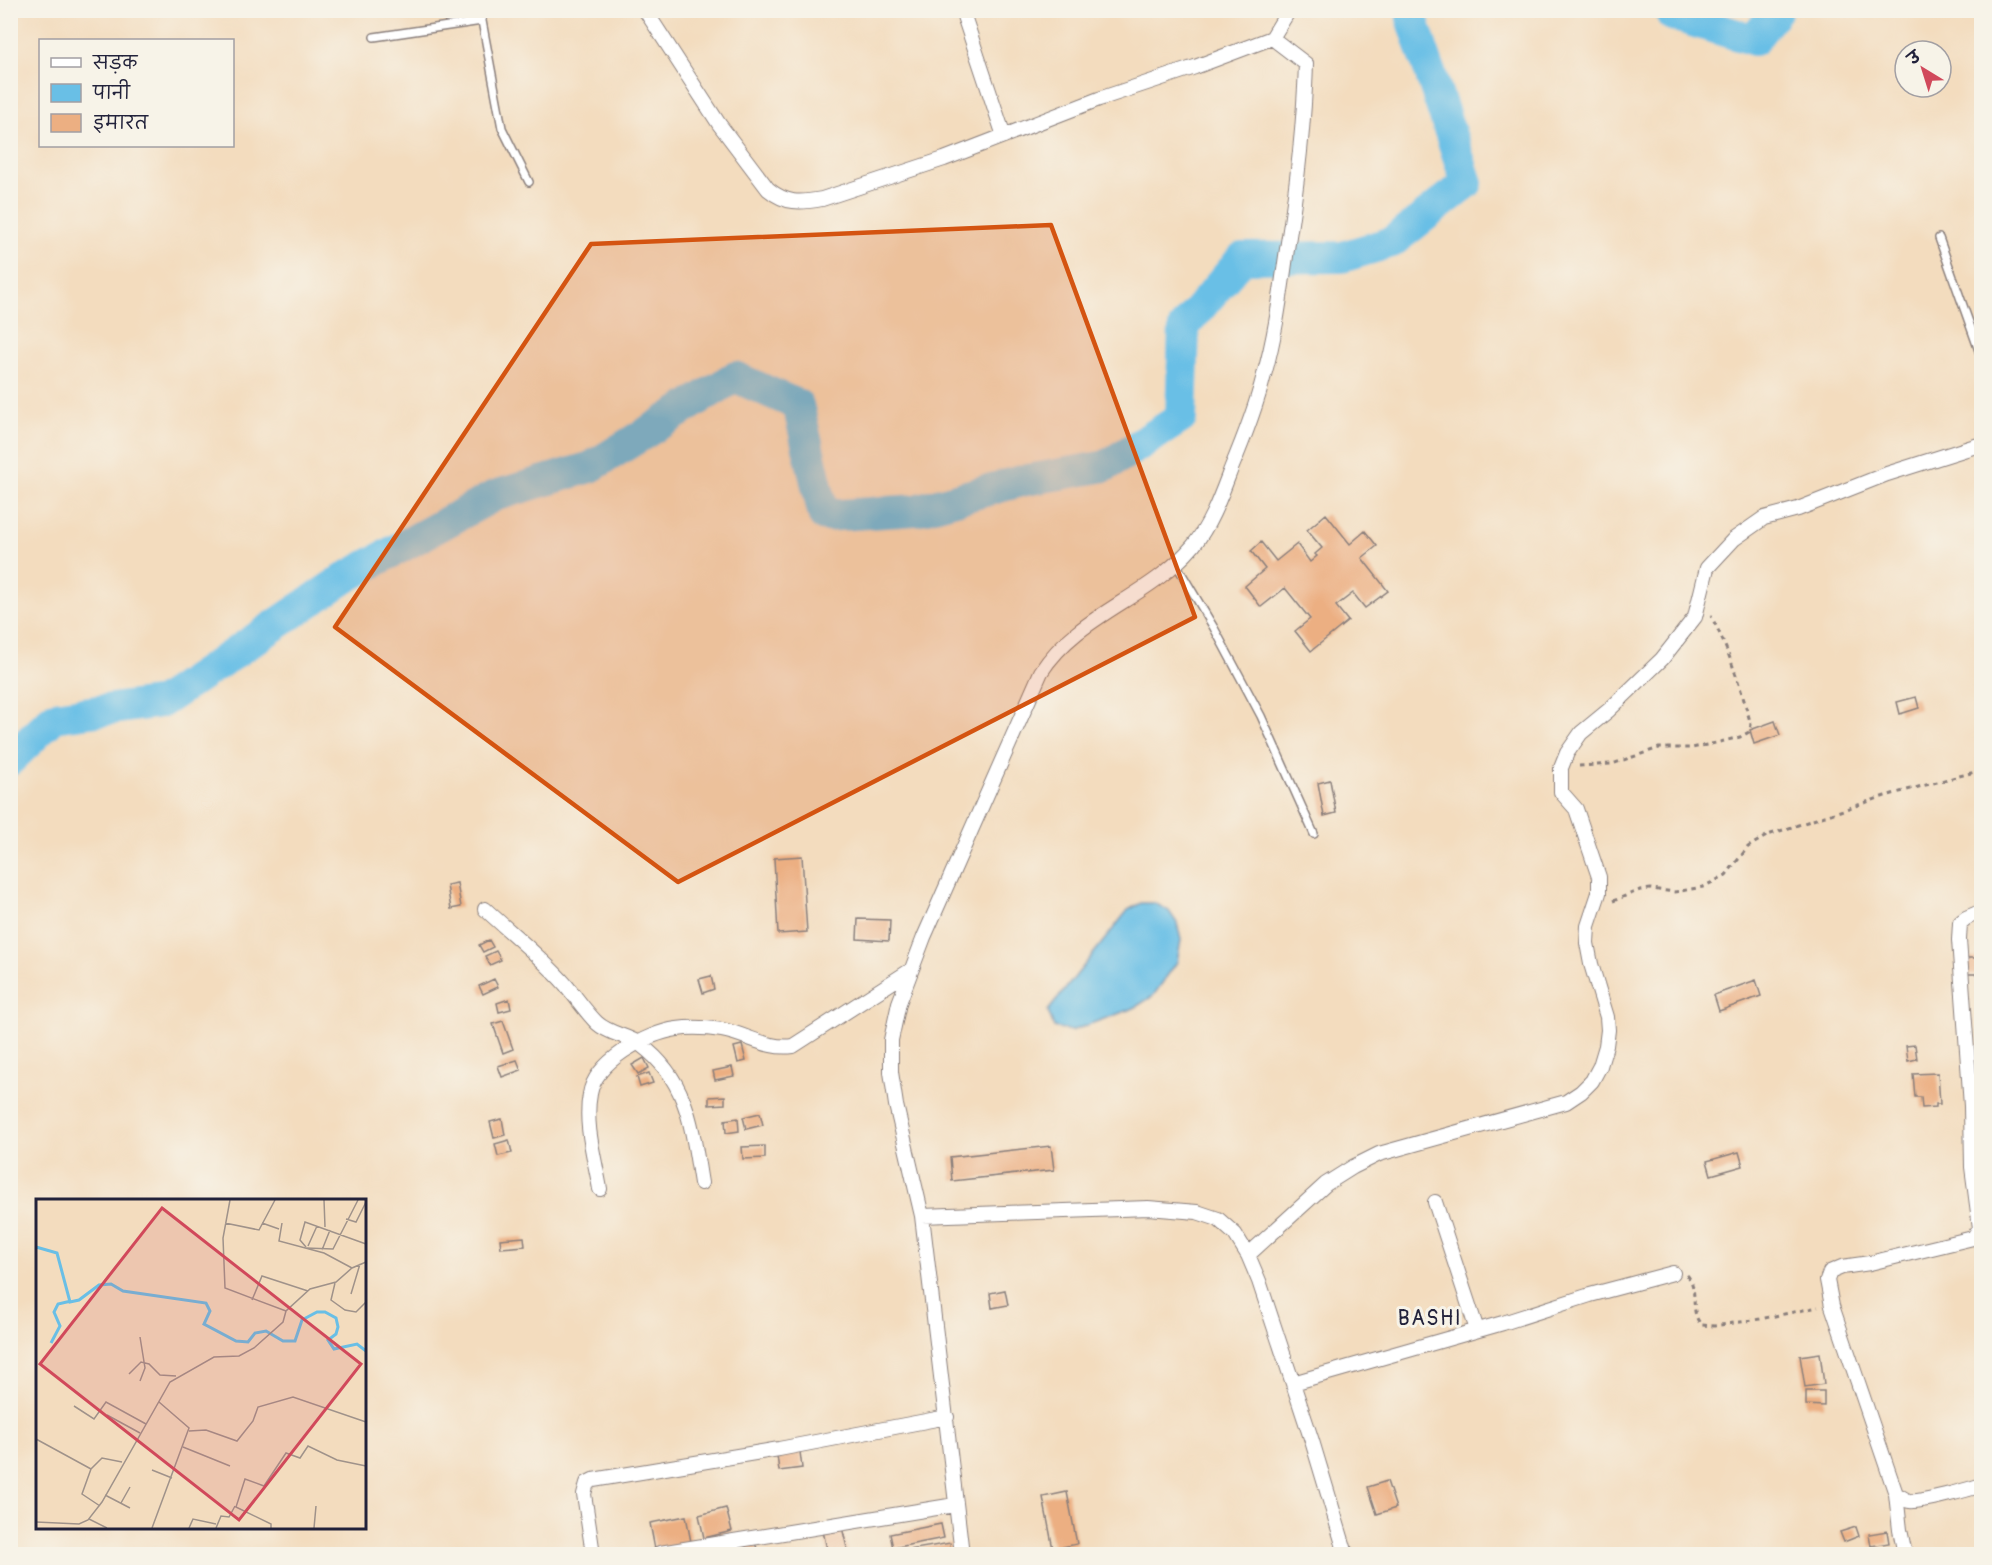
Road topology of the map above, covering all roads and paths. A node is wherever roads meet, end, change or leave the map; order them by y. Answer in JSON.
{"nodes":[{"id":1,"x":482,"y":10,"type":"edge"},
{"id":2,"x":645,"y":10,"type":"edge"},
{"id":3,"x":962,"y":10,"type":"edge"},
{"id":4,"x":1289,"y":10,"type":"edge"},
{"id":5,"x":482,"y":21,"type":"junction"},
{"id":6,"x":374,"y":37,"type":"dead end"},
{"id":7,"x":1272,"y":38,"type":"junction"},
{"id":8,"x":1004,"y":136,"type":"junction"},
{"id":9,"x":529,"y":182,"type":"dead end"},
{"id":10,"x":1939,"y":238,"type":"dead end"},
{"id":11,"x":1982,"y":359,"type":"edge"},
{"id":12,"x":1982,"y":444,"type":"edge"},
{"id":13,"x":1176,"y":564,"type":"junction"},
{"id":14,"x":1700,"y":596,"type":"junction"},
{"id":15,"x":1561,"y":768,"type":"junction"},
{"id":16,"x":1982,"y":770,"type":"edge"},
{"id":17,"x":1314,"y":834,"type":"dead end"},
{"id":18,"x":485,"y":909,"type":"dead end"},
{"id":19,"x":1595,"y":909,"type":"junction"},
{"id":20,"x":1982,"y":911,"type":"edge"},
{"id":21,"x":911,"y":970,"type":"junction"},
{"id":22,"x":639,"y":1043,"type":"junction"},
{"id":23,"x":701,"y":1183,"type":"dead end"},
{"id":24,"x":600,"y":1189,"type":"dead end"},
{"id":25,"x":1435,"y":1202,"type":"dead end"},
{"id":26,"x":922,"y":1216,"type":"junction"},
{"id":27,"x":1248,"y":1255,"type":"junction"},
{"id":28,"x":1673,"y":1273,"type":"joint"},
{"id":29,"x":1832,"y":1306,"type":"junction"},
{"id":30,"x":1477,"y":1330,"type":"junction"},
{"id":31,"x":1293,"y":1383,"type":"junction"},
{"id":32,"x":947,"y":1417,"type":"junction"},
{"id":33,"x":1982,"y":1485,"type":"edge"},
{"id":34,"x":1896,"y":1494,"type":"junction"},
{"id":35,"x":955,"y":1505,"type":"junction"},
{"id":36,"x":660,"y":1553,"type":"edge"},
{"id":37,"x":593,"y":1554,"type":"edge"},
{"id":38,"x":962,"y":1554,"type":"edge"},
{"id":39,"x":1346,"y":1554,"type":"edge"},
{"id":40,"x":1905,"y":1554,"type":"edge"}],
"edges":[{"from":1,"to":5,"type":"lane"},
{"from":2,"to":8,"type":"street"},
{"from":3,"to":8,"type":"street"},
{"from":4,"to":7,"type":"street"},
{"from":5,"to":6,"type":"lane"},
{"from":5,"to":9,"type":"lane"},
{"from":7,"to":8,"type":"street"},
{"from":7,"to":13,"type":"street"},
{"from":10,"to":11,"type":"lane"},
{"from":12,"to":14,"type":"street"},
{"from":13,"to":17,"type":"lane"},
{"from":13,"to":21,"type":"street"},
{"from":14,"to":15,"type":"street"},
{"from":14,"to":15,"type":"path"},
{"from":15,"to":19,"type":"street"},
{"from":16,"to":19,"type":"path"},
{"from":18,"to":22,"type":"street"},
{"from":19,"to":27,"type":"street"},
{"from":20,"to":29,"type":"street"},
{"from":21,"to":22,"type":"street"},
{"from":21,"to":26,"type":"street"},
{"from":22,"to":23,"type":"street"},
{"from":22,"to":24,"type":"street"},
{"from":25,"to":30,"type":"street"},
{"from":26,"to":27,"type":"street"},
{"from":26,"to":32,"type":"street"},
{"from":27,"to":31,"type":"street"},
{"from":28,"to":29,"type":"path"},
{"from":28,"to":30,"type":"street"},
{"from":29,"to":34,"type":"street"},
{"from":30,"to":31,"type":"street"},
{"from":31,"to":39,"type":"street"},
{"from":32,"to":35,"type":"street"},
{"from":32,"to":37,"type":"street"},
{"from":33,"to":34,"type":"street"},
{"from":34,"to":40,"type":"street"},
{"from":35,"to":36,"type":"street"},
{"from":35,"to":38,"type":"street"}]}
